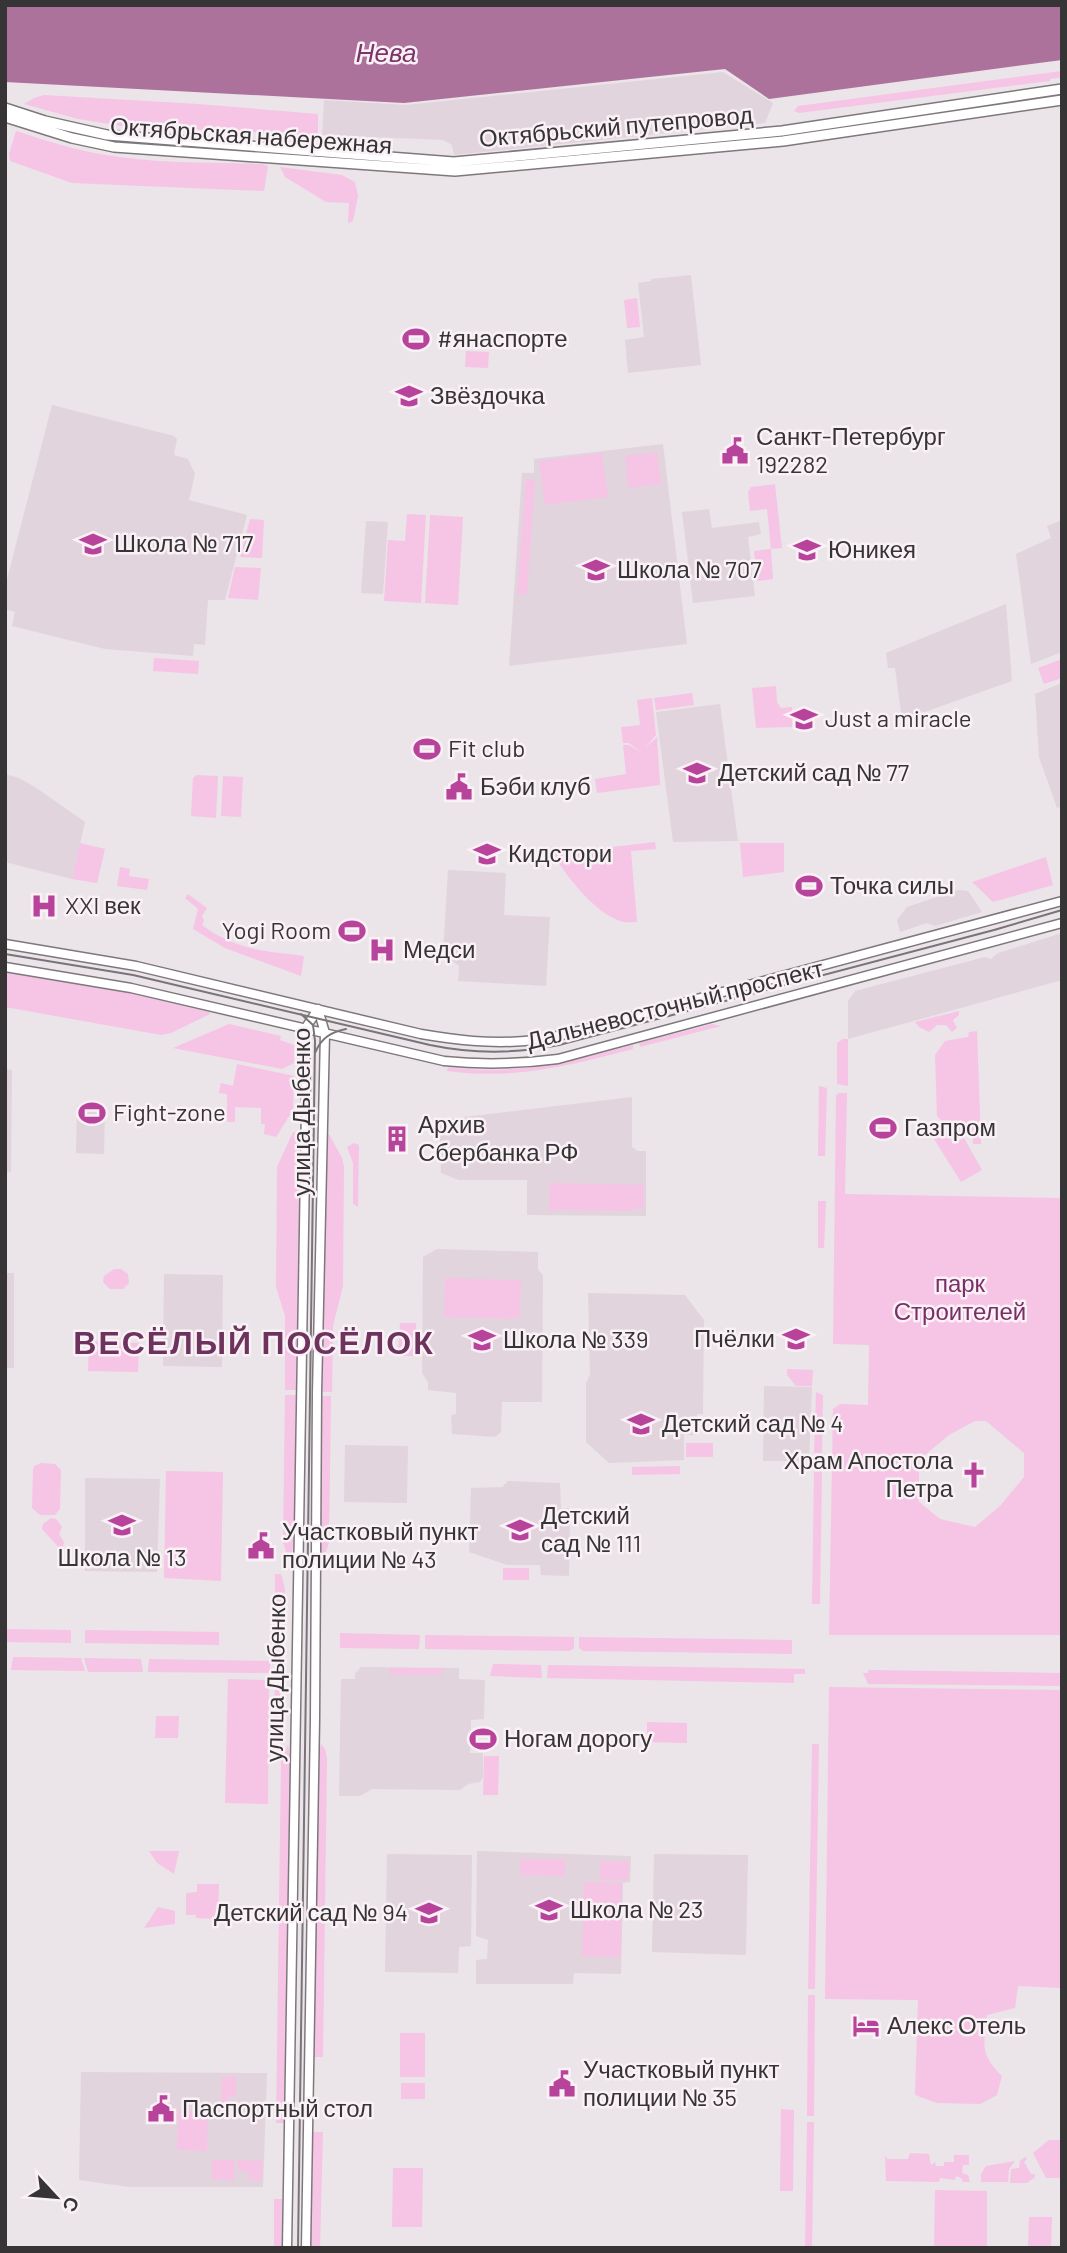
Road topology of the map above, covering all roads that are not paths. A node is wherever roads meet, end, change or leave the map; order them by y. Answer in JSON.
{"nodes":[{"id":1,"x":1062,"y":89,"type":"edge"},
{"id":2,"x":1062,"y":100,"type":"edge"},
{"id":3,"x":5,"y":107,"type":"edge"},
{"id":4,"x":5,"y":117,"type":"edge"},
{"id":5,"x":782,"y":136,"type":"junction"},
{"id":6,"x":455,"y":167,"type":"junction"},
{"id":7,"x":1062,"y":901,"type":"edge"},
{"id":8,"x":1062,"y":923,"type":"edge"},
{"id":9,"x":5,"y":944,"type":"edge"},
{"id":10,"x":5,"y":967,"type":"edge"},
{"id":11,"x":318,"y":1009,"type":"junction"},
{"id":12,"x":305,"y":1029,"type":"junction"},
{"id":13,"x":325,"y":1033,"type":"junction"},
{"id":14,"x":287,"y":2248,"type":"edge"},
{"id":15,"x":306,"y":2248,"type":"edge"}],
"edges":[{"from":1,"to":5,"type":"main road"},
{"from":2,"to":5,"type":"main road"},
{"from":3,"to":6,"type":"main road","name":"Октябрьская набережная"},
{"from":4,"to":6,"type":"main road","name":"Октябрьская набережная"},
{"from":5,"to":6,"type":"main road","name":"Октябрьский путепровод"},
{"from":7,"to":11,"type":"main road","name":"Дальневосточный проспект"},
{"from":8,"to":13,"type":"main road","name":"Дальневосточный проспект"},
{"from":9,"to":11,"type":"main road","name":"Дальневосточный проспект"},
{"from":10,"to":12,"type":"main road","name":"Дальневосточный проспект"},
{"from":11,"to":12,"type":"main road","name":"улица Дыбенко"},
{"from":11,"to":13,"type":"main road","name":"улица Дыбенко"},
{"from":12,"to":13,"type":"main road","name":"Дальневосточный проспект"},
{"from":12,"to":14,"type":"main road","name":"улица Дыбенко"},
{"from":13,"to":15,"type":"main road","name":"улица Дыбенко"}]}
